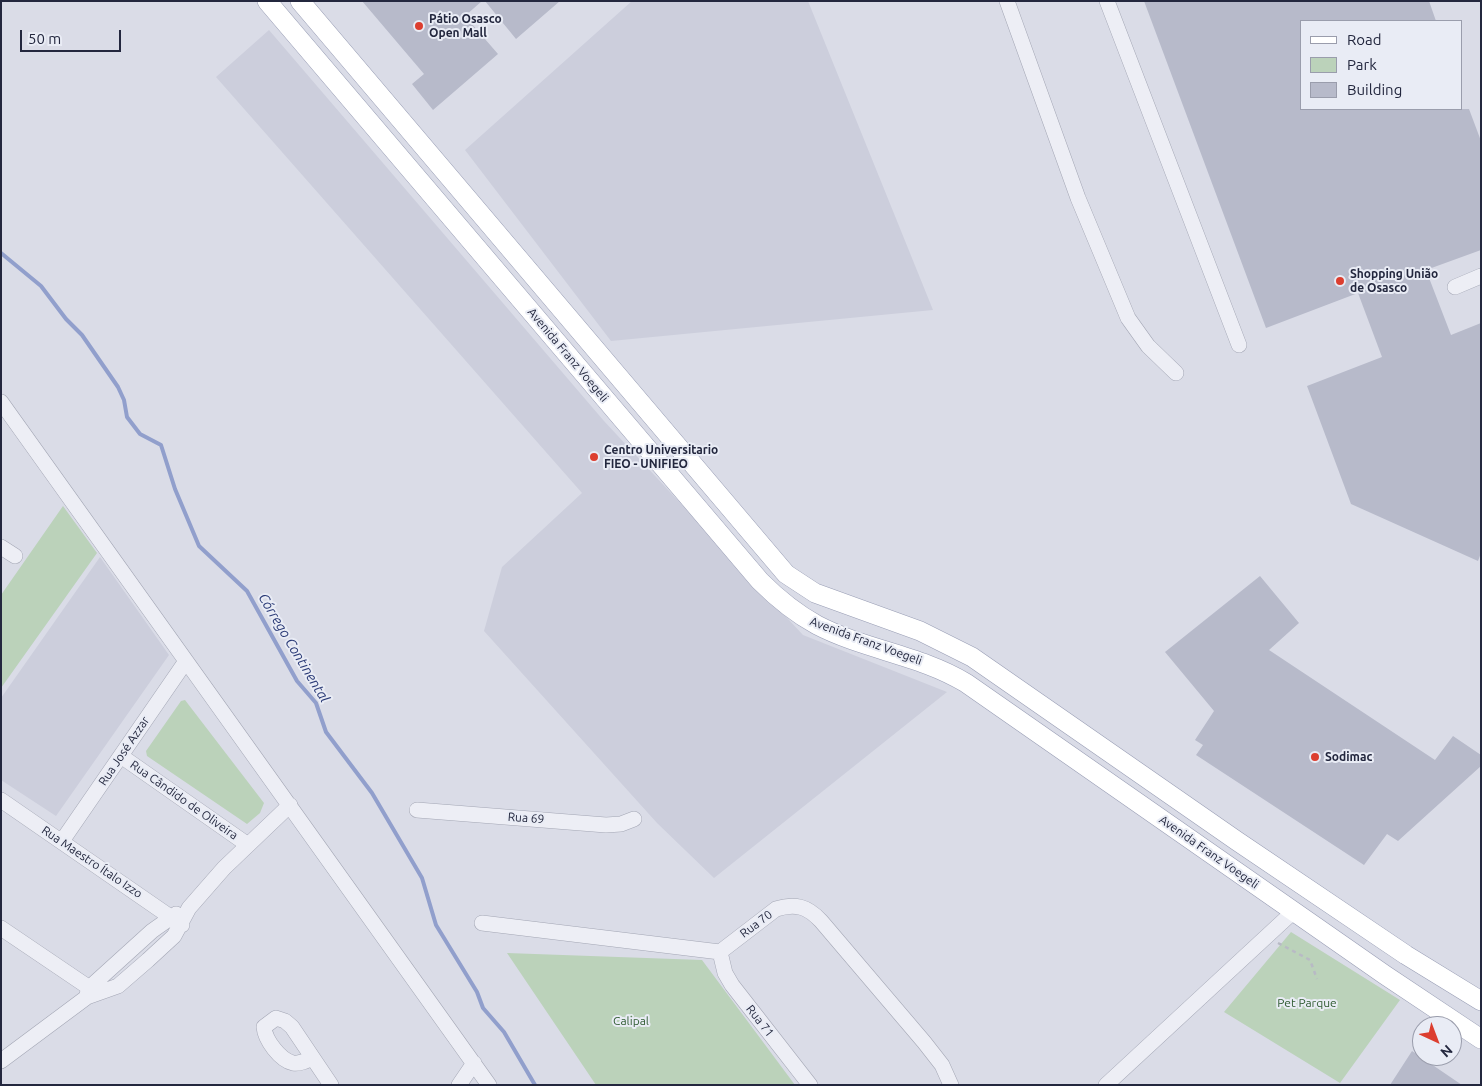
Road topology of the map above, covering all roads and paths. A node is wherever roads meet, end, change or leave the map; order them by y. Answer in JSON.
{"nodes":[{"id":1,"x":266,"y":1,"type":"edge"},
{"id":2,"x":300,"y":1,"type":"edge"},
{"id":3,"x":1007,"y":1,"type":"edge"},
{"id":4,"x":1107,"y":1,"type":"edge"},
{"id":5,"x":1481,"y":276,"type":"edge"},
{"id":6,"x":1456,"y":287,"type":"dead end"},
{"id":7,"x":1239,"y":345,"type":"dead end"},
{"id":8,"x":1176,"y":373,"type":"dead end"},
{"id":9,"x":1,"y":402,"type":"edge"},
{"id":10,"x":1,"y":418,"type":"edge"},
{"id":11,"x":25,"y":434,"type":"junction"},
{"id":12,"x":1,"y":547,"type":"edge"},
{"id":13,"x":15,"y":556,"type":"dead end"},
{"id":14,"x":815,"y":594,"type":"junction"},
{"id":15,"x":834,"y":601,"type":"junction"},
{"id":16,"x":801,"y":616,"type":"junction"},
{"id":17,"x":829,"y":630,"type":"junction"},
{"id":18,"x":186,"y":661,"type":"junction"},
{"id":19,"x":1001,"y":706,"type":"junction"},
{"id":20,"x":1059,"y":718,"type":"junction"},
{"id":21,"x":121,"y":756,"type":"junction"},
{"id":22,"x":1,"y":800,"type":"edge"},
{"id":23,"x":290,"y":805,"type":"junction"},
{"id":24,"x":417,"y":810,"type":"dead end"},
{"id":25,"x":634,"y":819,"type":"dead end"},
{"id":26,"x":62,"y":841,"type":"junction"},
{"id":27,"x":248,"y":844,"type":"junction"},
{"id":28,"x":1293,"y":912,"type":"junction"},
{"id":29,"x":175,"y":921,"type":"junction"},
{"id":30,"x":482,"y":923,"type":"dead end"},
{"id":31,"x":1,"y":928,"type":"edge"},
{"id":32,"x":1265,"y":938,"type":"junction"},
{"id":33,"x":720,"y":952,"type":"junction"},
{"id":34,"x":1406,"y":955,"type":"junction"},
{"id":35,"x":1385,"y":975,"type":"junction"},
{"id":36,"x":1317,"y":978,"type":"dead end"},
{"id":37,"x":91,"y":994,"type":"junction"},
{"id":38,"x":1481,"y":1001,"type":"edge"},
{"id":39,"x":1481,"y":1039,"type":"edge"},
{"id":40,"x":2,"y":1056,"type":"edge"},
{"id":41,"x":312,"y":1058,"type":"dead end"},
{"id":42,"x":474,"y":1063,"type":"junction"},
{"id":43,"x":331,"y":1085,"type":"edge"},
{"id":44,"x":459,"y":1085,"type":"edge"},
{"id":45,"x":490,"y":1085,"type":"edge"},
{"id":46,"x":810,"y":1085,"type":"edge"},
{"id":47,"x":951,"y":1085,"type":"edge"},
{"id":48,"x":1106,"y":1085,"type":"edge"}],
"edges":[{"from":1,"to":16,"type":"main road","name":"Avenida Franz Voegeli"},
{"from":2,"to":14,"type":"main road","name":"Avenida Franz Voegeli"},
{"from":3,"to":8,"type":"street"},
{"from":4,"to":7,"type":"street"},
{"from":5,"to":6,"type":"street"},
{"from":9,"to":11,"type":"street"},
{"from":10,"to":11,"type":"street"},
{"from":11,"to":18,"type":"street"},
{"from":12,"to":13,"type":"street"},
{"from":14,"to":15,"type":"main road","name":"Avenida Franz Voegeli"},
{"from":14,"to":16,"type":"main road"},
{"from":15,"to":17,"type":"main road"},
{"from":15,"to":20,"type":"main road","name":"Avenida Franz Voegeli"},
{"from":16,"to":17,"type":"main road","name":"Avenida Franz Voegeli"},
{"from":17,"to":19,"type":"main road","name":"Avenida Franz Voegeli"},
{"from":18,"to":21,"type":"street","name":"Rua José Azzar"},
{"from":18,"to":23,"type":"street"},
{"from":19,"to":20,"type":"main road"},
{"from":19,"to":28,"type":"main road","name":"Avenida Franz Voegeli"},
{"from":20,"to":34,"type":"main road","name":"Avenida Franz Voegeli"},
{"from":21,"to":26,"type":"street","name":"Rua José Azzar"},
{"from":21,"to":27,"type":"street","name":"Rua Cândido de Oliveira"},
{"from":22,"to":26,"type":"street","name":"Rua Maestro Ítalo Izzo"},
{"from":23,"to":27,"type":"street"},
{"from":23,"to":42,"type":"street"},
{"from":24,"to":25,"type":"street","name":"Rua 69"},
{"from":26,"to":29,"type":"street","name":"Rua Maestro Ítalo Izzo"},
{"from":27,"to":29,"type":"street"},
{"from":28,"to":32,"type":"street"},
{"from":28,"to":35,"type":"main road","name":"Avenida Franz Voegeli"},
{"from":29,"to":37,"type":"street"},
{"from":30,"to":33,"type":"street"},
{"from":31,"to":37,"type":"street"},
{"from":32,"to":36,"type":"path"},
{"from":32,"to":48,"type":"street"},
{"from":33,"to":46,"type":"street","name":"Rua 71"},
{"from":33,"to":47,"type":"street","name":"Rua 70"},
{"from":34,"to":35,"type":"main road"},
{"from":34,"to":38,"type":"main road","name":"Avenida Franz Voegeli"},
{"from":35,"to":39,"type":"main road","name":"Avenida Franz Voegeli"},
{"from":37,"to":40,"type":"street"},
{"from":41,"to":43,"type":"street"},
{"from":42,"to":44,"type":"street"},
{"from":42,"to":45,"type":"street"}]}
